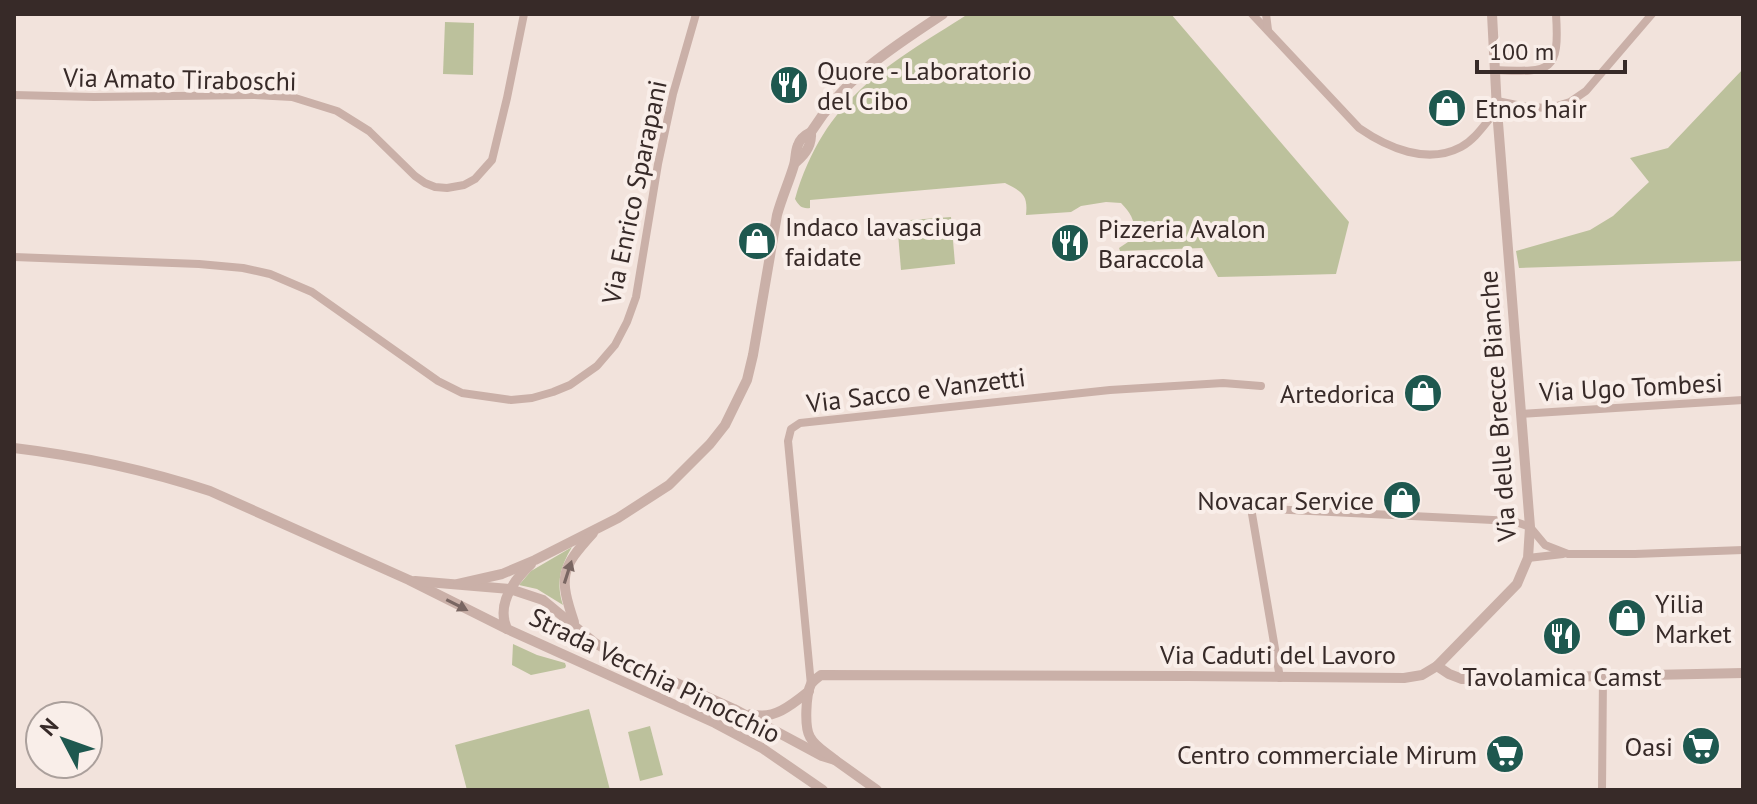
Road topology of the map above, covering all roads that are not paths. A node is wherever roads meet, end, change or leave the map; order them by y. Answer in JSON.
{"nodes":[{"id":1,"x":524,"y":14,"type":"edge"},
{"id":2,"x":696,"y":14,"type":"edge"},
{"id":3,"x":1252,"y":14,"type":"edge"},
{"id":4,"x":1266,"y":14,"type":"edge"},
{"id":5,"x":1492,"y":14,"type":"edge"},
{"id":6,"x":1556,"y":14,"type":"edge"},
{"id":7,"x":1652,"y":14,"type":"edge"},
{"id":8,"x":941,"y":15,"type":"edge"},
{"id":9,"x":1268,"y":31,"type":"junction"},
{"id":10,"x":1495,"y":70,"type":"junction"},
{"id":11,"x":14,"y":95,"type":"edge"},
{"id":12,"x":1497,"y":105,"type":"junction"},
{"id":13,"x":14,"y":257,"type":"edge"},
{"id":14,"x":1261,"y":386,"type":"dead end"},
{"id":15,"x":1743,"y":400,"type":"edge"},
{"id":16,"x":1521,"y":414,"type":"junction"},
{"id":17,"x":14,"y":448,"type":"edge"},
{"id":18,"x":598,"y":527,"type":"junction"},
{"id":19,"x":1530,"y":527,"type":"junction"},
{"id":20,"x":1743,"y":550,"type":"edge"},
{"id":21,"x":1568,"y":554,"type":"junction"},
{"id":22,"x":1528,"y":558,"type":"junction"},
{"id":23,"x":535,"y":560,"type":"junction"},
{"id":24,"x":409,"y":580,"type":"junction"},
{"id":25,"x":458,"y":584,"type":"junction"},
{"id":26,"x":510,"y":589,"type":"junction"},
{"id":27,"x":574,"y":624,"type":"junction"},
{"id":28,"x":507,"y":629,"type":"junction"},
{"id":29,"x":1437,"y":666,"type":"junction"},
{"id":30,"x":1743,"y":673,"type":"edge"},
{"id":31,"x":1603,"y":676,"type":"junction"},
{"id":32,"x":1280,"y":678,"type":"junction"},
{"id":33,"x":810,"y":688,"type":"junction"},
{"id":34,"x":734,"y":709,"type":"junction"},
{"id":35,"x":835,"y":760,"type":"junction"},
{"id":36,"x":823,"y":790,"type":"edge"},
{"id":37,"x":877,"y":790,"type":"edge"},
{"id":38,"x":1602,"y":790,"type":"edge"}],
"edges":[{"from":1,"to":11,"type":"street","name":"Via Amato Tiraboschi"},
{"from":2,"to":13,"type":"street","name":"Via Enrico Sparapani"},
{"from":3,"to":9,"type":"street"},
{"from":4,"to":9,"type":"street"},
{"from":5,"to":10,"type":"street","name":"Via delle Brecce Bianche"},
{"from":6,"to":10,"type":"street"},
{"from":7,"to":12,"type":"street"},
{"from":8,"to":18,"type":"street"},
{"from":9,"to":12,"type":"street"},
{"from":10,"to":12,"type":"street","name":"Via delle Brecce Bianche"},
{"from":12,"to":16,"type":"street","name":"Via delle Brecce Bianche"},
{"from":14,"to":33,"type":"street","name":"Via Sacco e Vanzetti"},
{"from":15,"to":16,"type":"street","name":"Via Ugo Tombesi"},
{"from":16,"to":19,"type":"street","name":"Via delle Brecce Bianche"},
{"from":17,"to":24,"type":"street","name":"Strada Vecchia Pinocchio"},
{"from":18,"to":23,"type":"street"},
{"from":27,"to":18,"type":"street","one_way":true},
{"from":19,"to":21,"type":"street"},
{"from":19,"to":22,"type":"street","name":"Via delle Brecce Bianche"},
{"from":19,"to":32,"type":"street"},
{"from":20,"to":21,"type":"street"},
{"from":21,"to":22,"type":"street"},
{"from":22,"to":29,"type":"street","name":"Via delle Brecce Bianche"},
{"from":23,"to":25,"type":"street"},
{"from":23,"to":26,"type":"street"},
{"from":24,"to":25,"type":"street","name":"Strada Vecchia Pinocchio"},
{"from":24,"to":28,"type":"street","name":"Strada Vecchia Pinocchio","one_way":true},
{"from":25,"to":26,"type":"street","name":"Strada Vecchia Pinocchio"},
{"from":26,"to":27,"type":"street","name":"Strada Vecchia Pinocchio"},
{"from":26,"to":28,"type":"street","name":"Strada Vecchia Pinocchio"},
{"from":27,"to":34,"type":"street","name":"Strada Vecchia Pinocchio"},
{"from":28,"to":36,"type":"street","name":"Strada Vecchia Pinocchio"},
{"from":29,"to":31,"type":"street"},
{"from":29,"to":32,"type":"street","name":"Via Caduti del Lavoro"},
{"from":30,"to":31,"type":"street"},
{"from":31,"to":38,"type":"street"},
{"from":32,"to":33,"type":"street","name":"Via Caduti del Lavoro"},
{"from":33,"to":34,"type":"street"},
{"from":33,"to":35,"type":"street","name":"Via Sacco e Vanzetti"},
{"from":34,"to":35,"type":"street","name":"Strada Vecchia Pinocchio"},
{"from":35,"to":37,"type":"street","name":"Strada Vecchia Pinocchio"}]}
